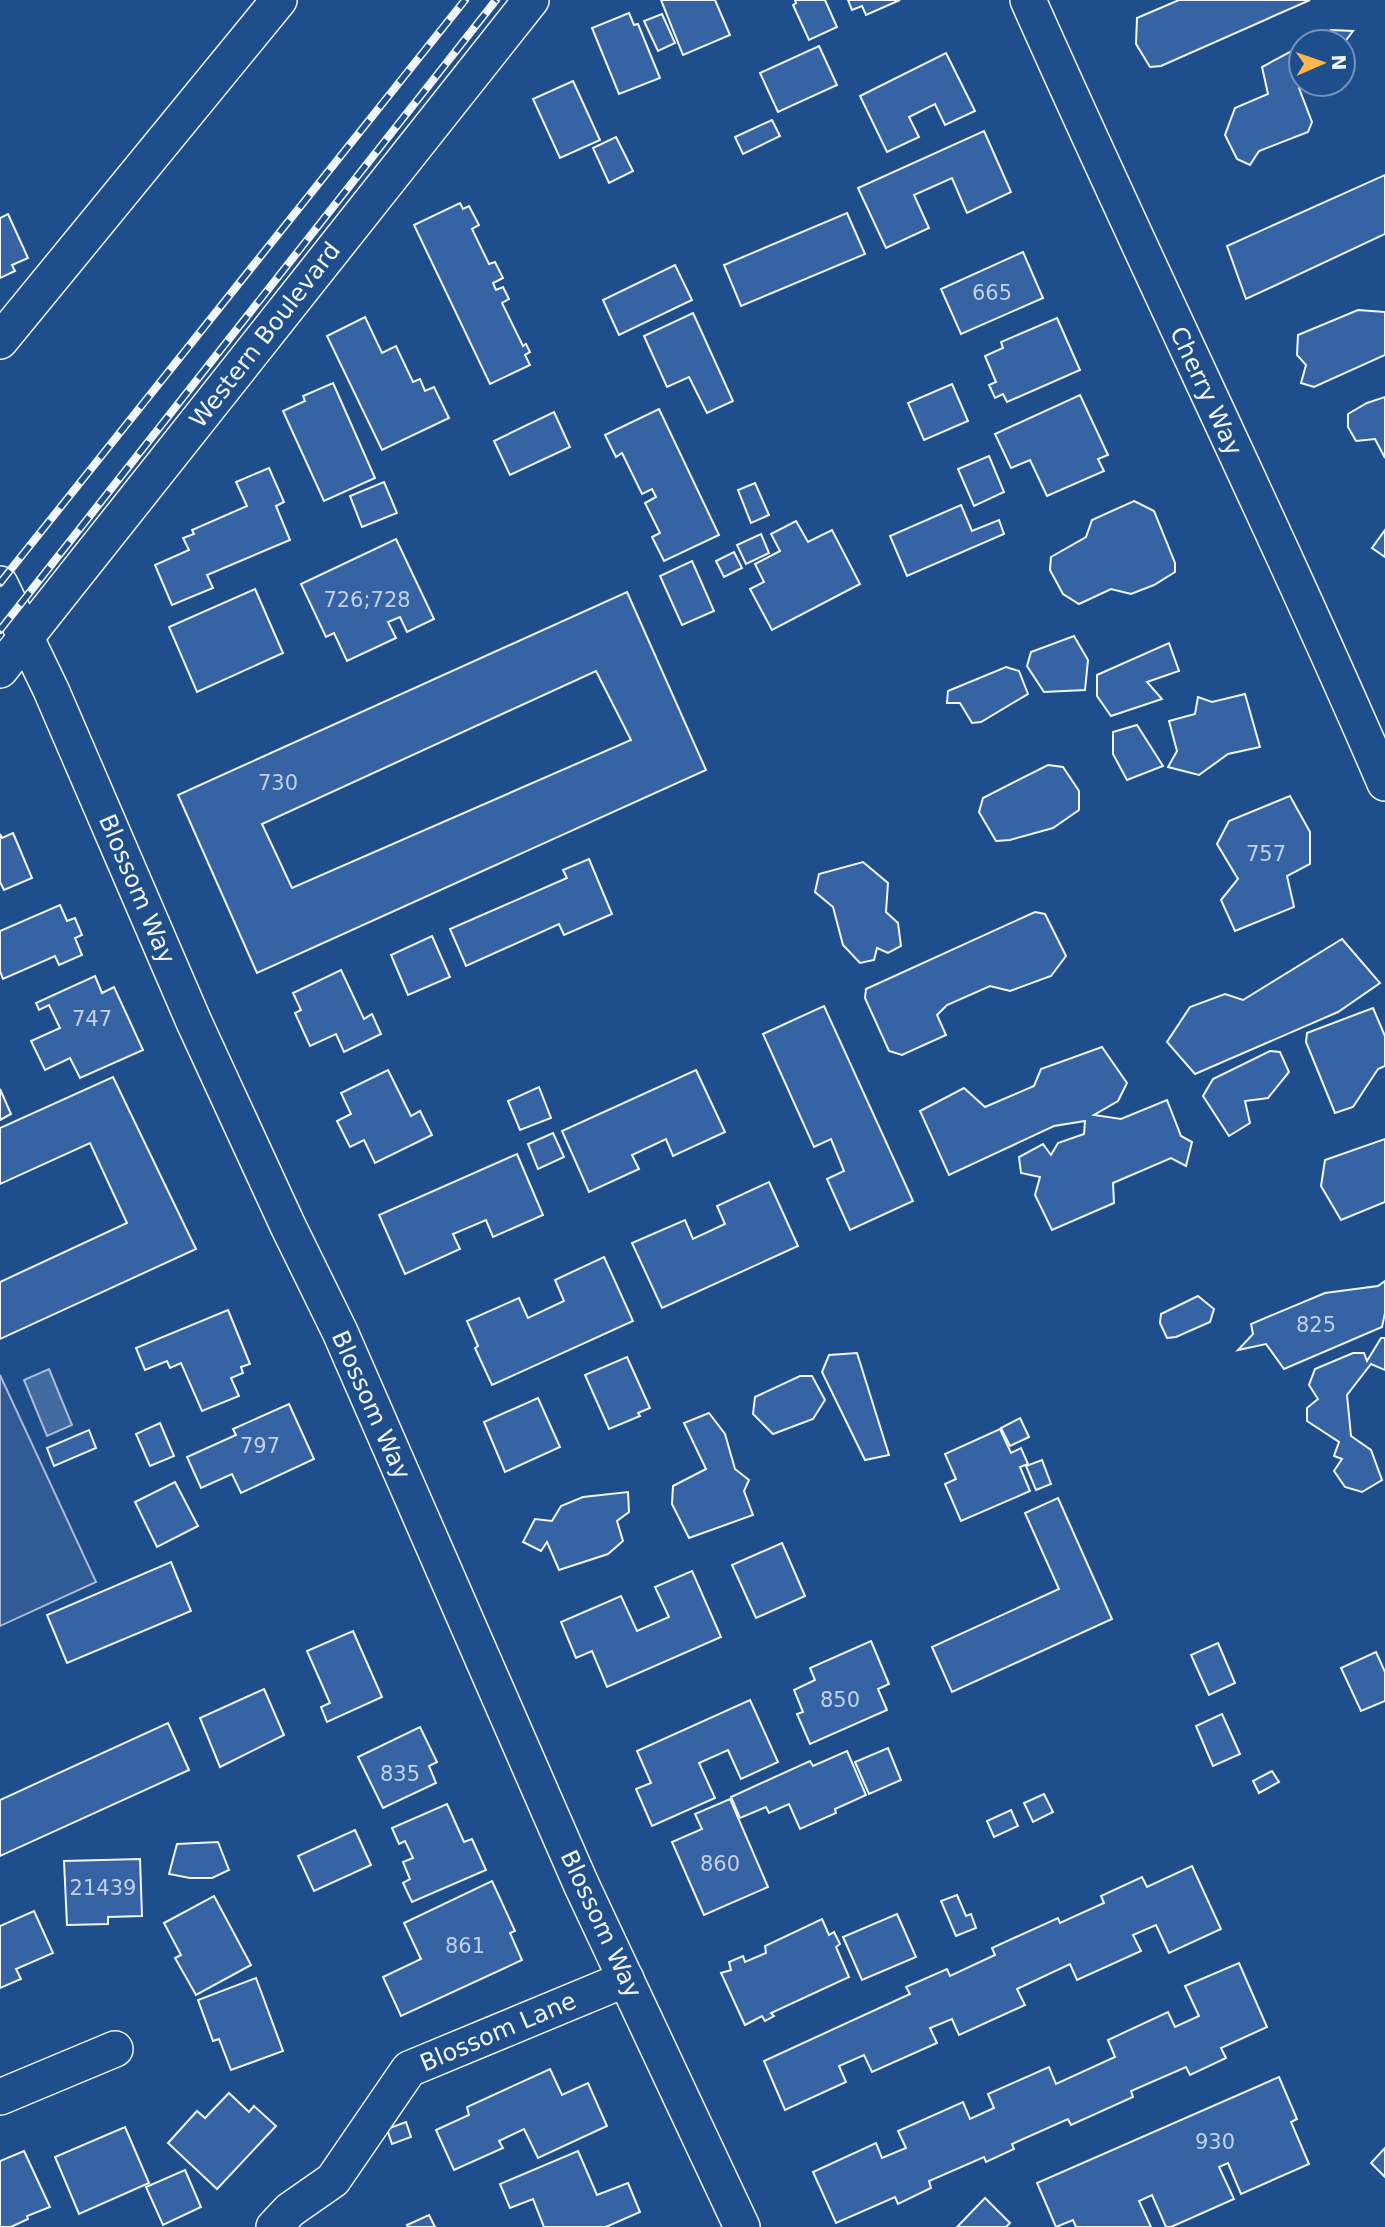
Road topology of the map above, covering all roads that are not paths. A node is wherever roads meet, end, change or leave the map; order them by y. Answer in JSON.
{"nodes":[{"id":1,"x":279,"y":0,"type":"edge"},
{"id":2,"x":531,"y":0,"type":"edge"},
{"id":3,"x":1028,"y":0,"type":"edge"},
{"id":4,"x":0,"y":341,"type":"edge"},
{"id":5,"x":0,"y":584,"type":"edge"},
{"id":6,"x":27,"y":639,"type":"junction"},
{"id":7,"x":0,"y":670,"type":"edge"},
{"id":8,"x":1385,"y":783,"type":"edge"},
{"id":9,"x":626,"y":1979,"type":"junction"},
{"id":10,"x":115,"y":2049,"type":"dead end"},
{"id":11,"x":0,"y":2097,"type":"edge"},
{"id":12,"x":274,"y":2227,"type":"edge"},
{"id":13,"x":742,"y":2227,"type":"edge"}],
"edges":[{"from":1,"to":4,"type":"street"},
{"from":2,"to":6,"type":"street","name":"Western Boulevard"},
{"from":3,"to":8,"type":"street","name":"Cherry Way"},
{"from":5,"to":6,"type":"street","name":"Blossom Way"},
{"from":6,"to":7,"type":"street","name":"Western Boulevard"},
{"from":6,"to":9,"type":"street","name":"Blossom Way"},
{"from":9,"to":12,"type":"street","name":"Blossom Lane"},
{"from":9,"to":13,"type":"street","name":"Blossom Way"},
{"from":10,"to":11,"type":"street"}]}
